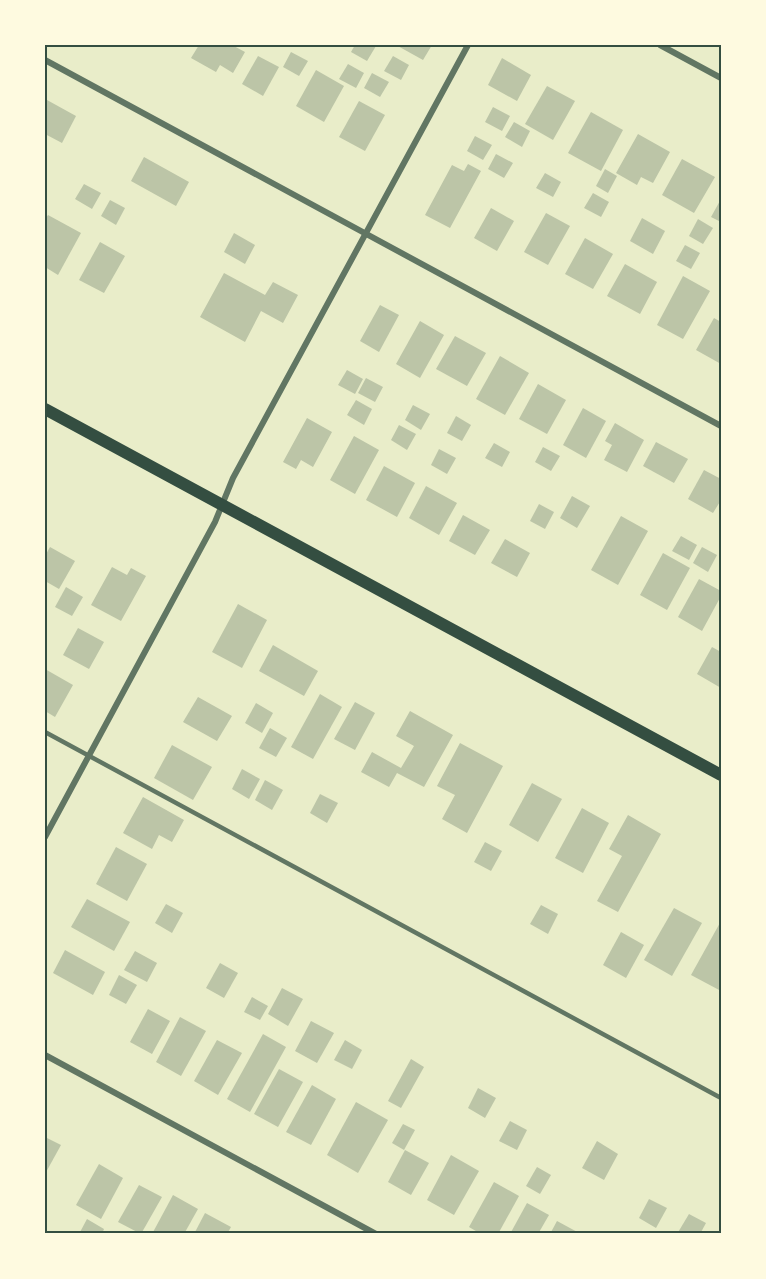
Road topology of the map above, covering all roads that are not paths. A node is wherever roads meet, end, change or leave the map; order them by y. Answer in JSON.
{"nodes":[{"id":1,"x":468,"y":45,"type":"edge"},
{"id":2,"x":660,"y":45,"type":"edge"},
{"id":3,"x":45,"y":60,"type":"edge"},
{"id":4,"x":721,"y":78,"type":"edge"},
{"id":5,"x":365,"y":235,"type":"junction"},
{"id":6,"x":45,"y":409,"type":"edge"},
{"id":7,"x":721,"y":426,"type":"edge"},
{"id":8,"x":222,"y":504,"type":"junction"},
{"id":9,"x":45,"y":732,"type":"edge"},
{"id":10,"x":88,"y":757,"type":"junction"},
{"id":11,"x":721,"y":775,"type":"edge"},
{"id":12,"x":45,"y":837,"type":"edge"},
{"id":13,"x":45,"y":1055,"type":"edge"},
{"id":14,"x":721,"y":1098,"type":"edge"},
{"id":15,"x":376,"y":1234,"type":"edge"}],
"edges":[{"from":1,"to":5,"type":"street"},
{"from":2,"to":4,"type":"street"},
{"from":3,"to":5,"type":"street"},
{"from":5,"to":7,"type":"street"},
{"from":5,"to":8,"type":"street"},
{"from":6,"to":8,"type":"main road"},
{"from":8,"to":10,"type":"street"},
{"from":8,"to":11,"type":"main road"},
{"from":9,"to":10,"type":"lane"},
{"from":10,"to":12,"type":"street"},
{"from":10,"to":14,"type":"lane"},
{"from":13,"to":15,"type":"street"}]}
